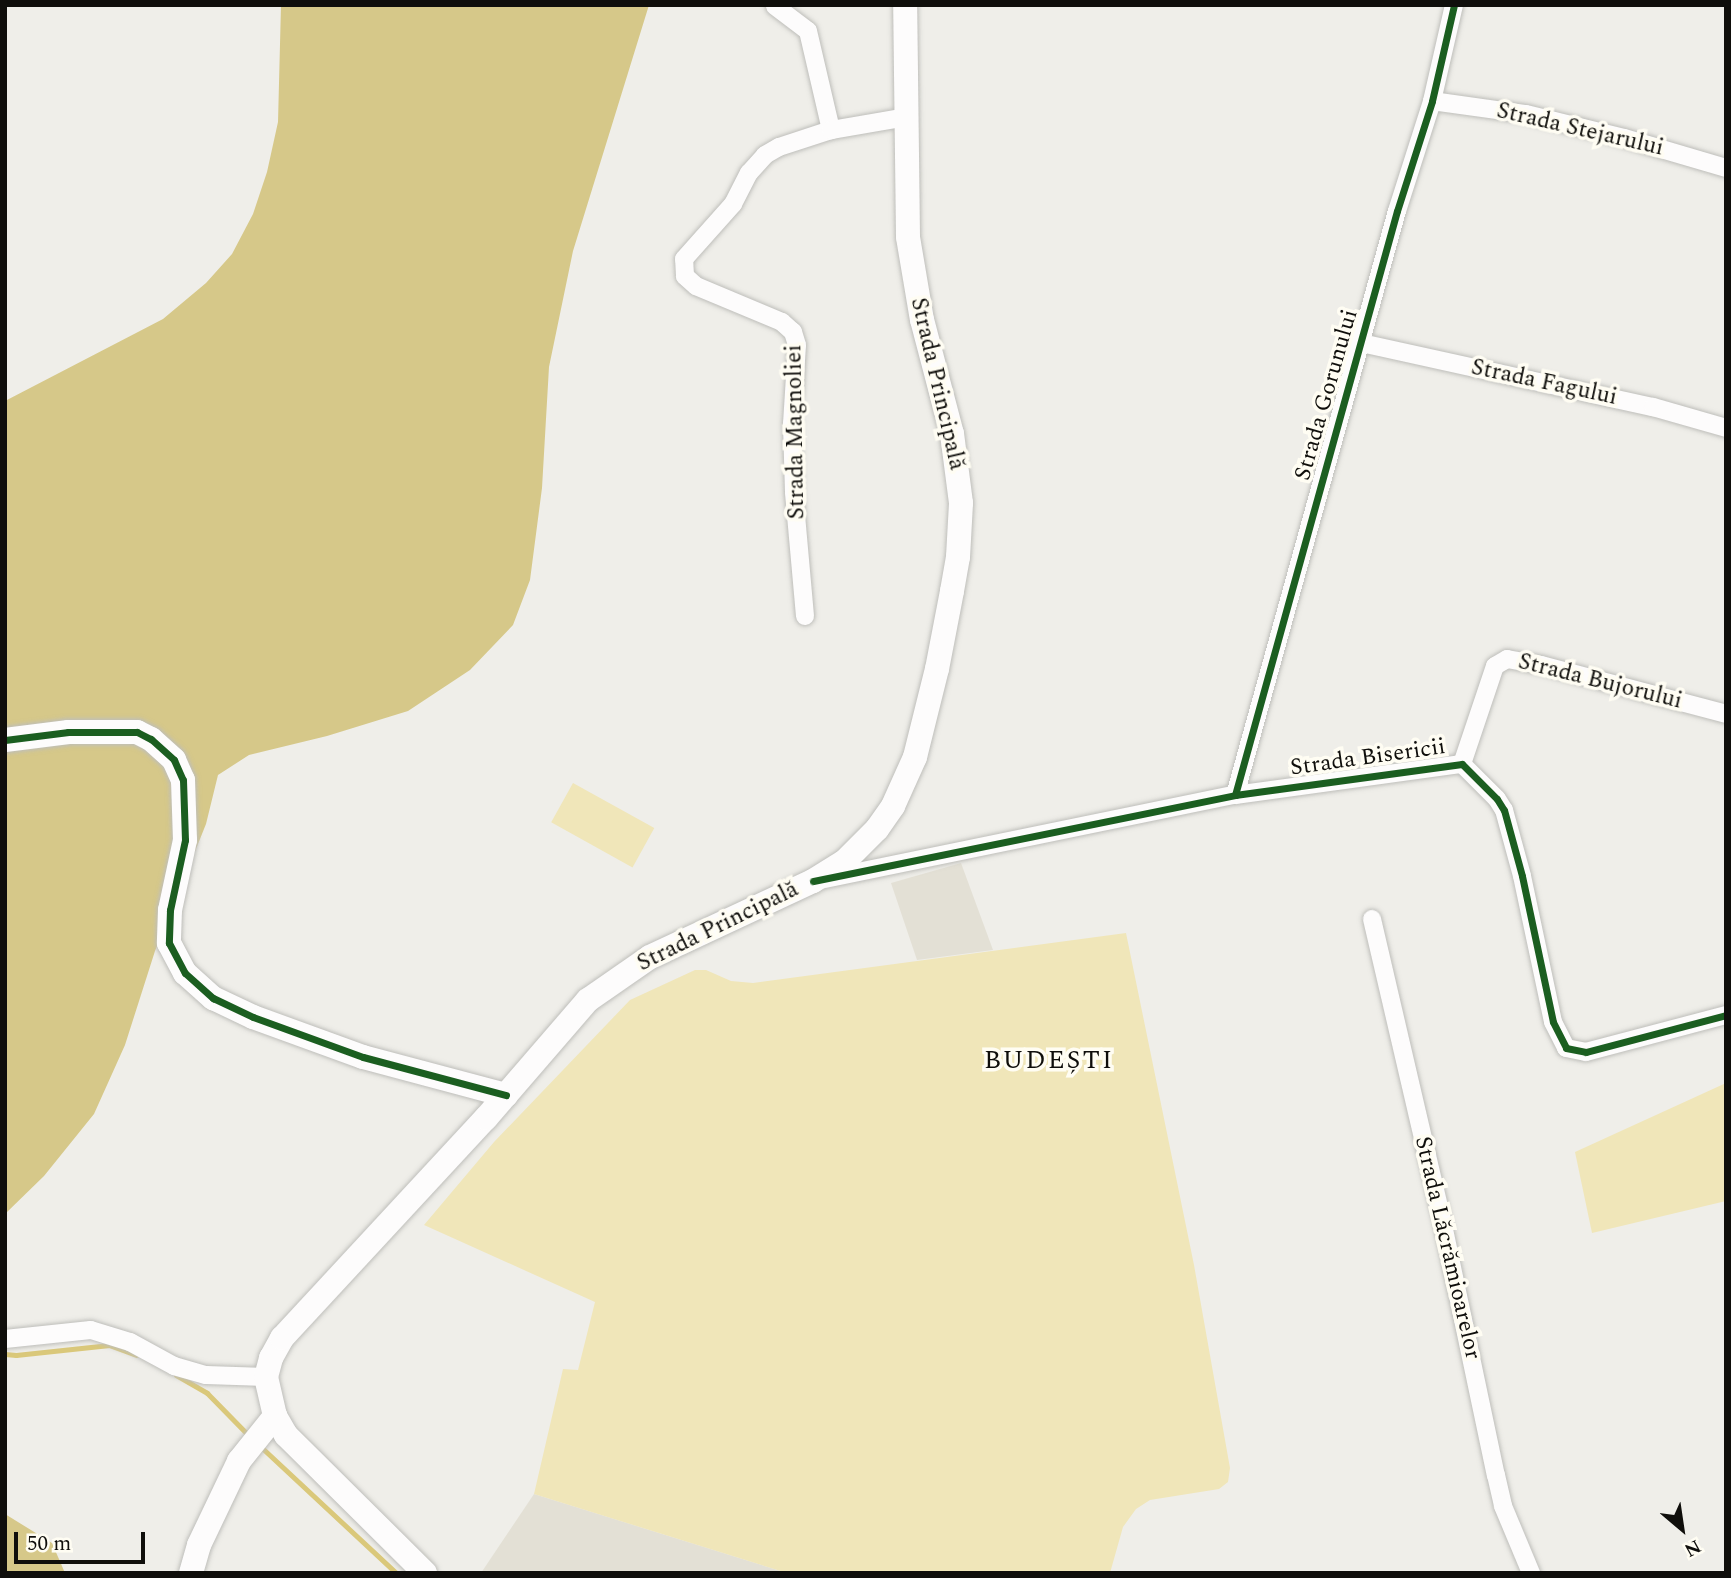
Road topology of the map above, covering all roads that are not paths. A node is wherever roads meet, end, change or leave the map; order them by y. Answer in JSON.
{"nodes":[{"id":1,"x":905,"y":5,"type":"edge"},
{"id":2,"x":1454,"y":5,"type":"edge"},
{"id":3,"x":775,"y":6,"type":"edge"},
{"id":4,"x":1432,"y":100,"type":"junction"},
{"id":5,"x":906,"y":117,"type":"junction"},
{"id":6,"x":831,"y":130,"type":"junction"},
{"id":7,"x":1726,"y":168,"type":"edge"},
{"id":8,"x":1361,"y":343,"type":"junction"},
{"id":9,"x":1726,"y":428,"type":"edge"},
{"id":10,"x":806,"y":616,"type":"dead end"},
{"id":11,"x":1726,"y":714,"type":"edge"},
{"id":12,"x":5,"y":740,"type":"edge"},
{"id":13,"x":1462,"y":764,"type":"junction"},
{"id":14,"x":1235,"y":795,"type":"junction"},
{"id":15,"x":814,"y":881,"type":"junction"},
{"id":16,"x":1372,"y":919,"type":"dead end"},
{"id":17,"x":1726,"y":1015,"type":"edge"},
{"id":18,"x":506,"y":1095,"type":"junction"},
{"id":19,"x":5,"y":1339,"type":"edge"},
{"id":20,"x":266,"y":1377,"type":"junction"},
{"id":21,"x":263,"y":1429,"type":"junction"},
{"id":22,"x":191,"y":1573,"type":"edge"},
{"id":23,"x":425,"y":1573,"type":"edge"},
{"id":24,"x":1531,"y":1573,"type":"edge"}],
"edges":[{"from":1,"to":5,"type":"main road","name":"Strada Principală"},
{"from":2,"to":4,"type":"street","name":"Strada Gorunului"},
{"from":3,"to":6,"type":"street"},
{"from":4,"to":7,"type":"street","name":"Strada Stejarului"},
{"from":4,"to":8,"type":"street","name":"Strada Gorunului"},
{"from":5,"to":6,"type":"street","name":"Strada Magnoliei"},
{"from":5,"to":15,"type":"main road","name":"Strada Principală"},
{"from":6,"to":10,"type":"street","name":"Strada Magnoliei"},
{"from":8,"to":9,"type":"street","name":"Strada Fagului"},
{"from":8,"to":14,"type":"street","name":"Strada Gorunului"},
{"from":11,"to":13,"type":"street","name":"Strada Bujorului"},
{"from":12,"to":18,"type":"main road"},
{"from":13,"to":14,"type":"street","name":"Strada Bisericii"},
{"from":13,"to":17,"type":"street","name":"Strada Bisericii"},
{"from":14,"to":15,"type":"street","name":"Strada Bisericii"},
{"from":15,"to":18,"type":"main road","name":"Strada Principală"},
{"from":16,"to":24,"type":"street","name":"Strada Lăcrămioarelor"},
{"from":18,"to":20,"type":"main road","name":"Strada Principală"},
{"from":19,"to":20,"type":"street"},
{"from":20,"to":21,"type":"main road"},
{"from":21,"to":22,"type":"main road"},
{"from":21,"to":23,"type":"main road"}]}
